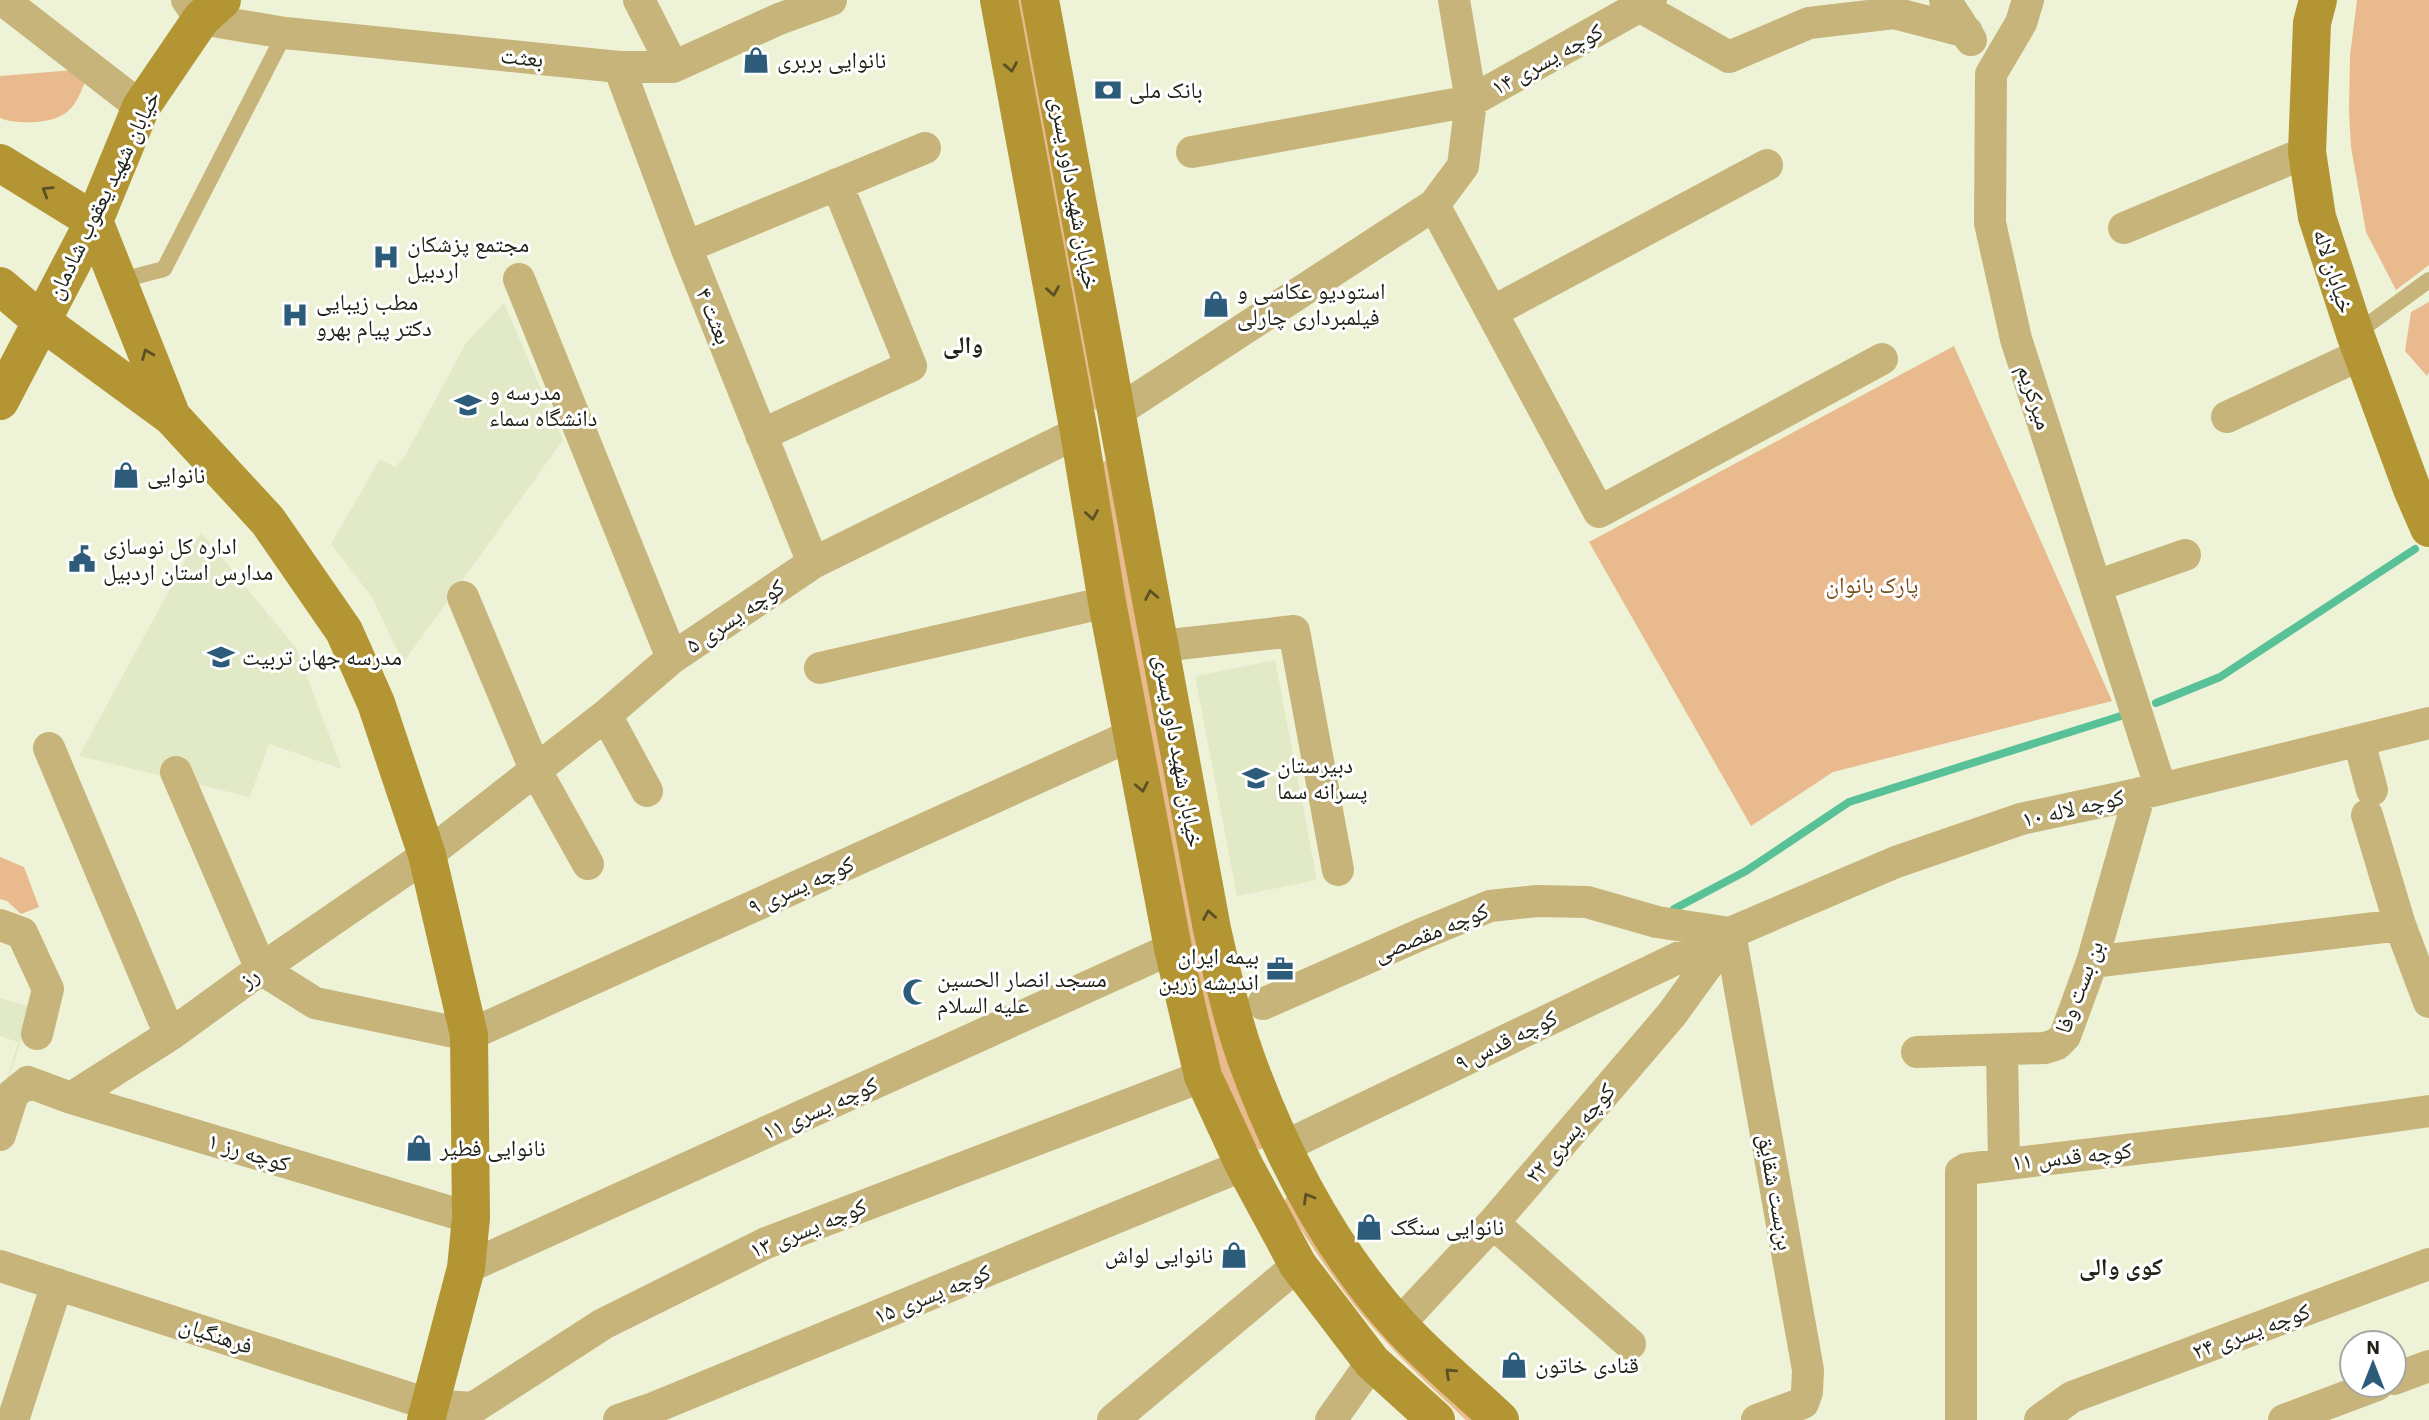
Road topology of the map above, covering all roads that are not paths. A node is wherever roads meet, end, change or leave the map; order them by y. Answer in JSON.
{"nodes":[{"id":1,"x":4,"y":0,"type":"edge"},
{"id":2,"x":639,"y":0,"type":"edge"},
{"id":3,"x":831,"y":0,"type":"edge"},
{"id":4,"x":999,"y":0,"type":"edge"},
{"id":5,"x":1040,"y":0,"type":"edge"},
{"id":6,"x":1454,"y":0,"type":"edge"},
{"id":7,"x":1945,"y":0,"type":"edge"},
{"id":8,"x":2028,"y":0,"type":"edge"},
{"id":9,"x":2318,"y":0,"type":"edge"},
{"id":10,"x":1646,"y":4,"type":"edge"},
{"id":11,"x":203,"y":6,"type":"edge"},
{"id":12,"x":775,"y":9,"type":"edge"},
{"id":13,"x":1967,"y":32,"type":"junction"},
{"id":14,"x":285,"y":33,"type":"junction"},
{"id":15,"x":620,"y":67,"type":"junction"},
{"id":16,"x":673,"y":67,"type":"junction"},
{"id":17,"x":1991,"y":74,"type":"junction"},
{"id":18,"x":1471,"y":101,"type":"junction"},
{"id":19,"x":141,"y":107,"type":"junction"},
{"id":20,"x":925,"y":148,"type":"dead end"},
{"id":21,"x":1192,"y":152,"type":"dead end"},
{"id":22,"x":2307,"y":152,"type":"junction"},
{"id":23,"x":0,"y":163,"type":"edge"},
{"id":24,"x":1767,"y":165,"type":"dead end"},
{"id":25,"x":837,"y":184,"type":"junction"},
{"id":26,"x":1434,"y":205,"type":"junction"},
{"id":27,"x":94,"y":220,"type":"junction"},
{"id":28,"x":2124,"y":228,"type":"dead end"},
{"id":29,"x":686,"y":247,"type":"junction"},
{"id":30,"x":519,"y":279,"type":"dead end"},
{"id":31,"x":2429,"y":280,"type":"edge"},
{"id":32,"x":118,"y":281,"type":"junction"},
{"id":33,"x":0,"y":286,"type":"edge"},
{"id":34,"x":1492,"y":312,"type":"junction"},
{"id":35,"x":41,"y":321,"type":"junction"},
{"id":36,"x":2359,"y":344,"type":"junction"},
{"id":37,"x":1882,"y":359,"type":"dead end"},
{"id":38,"x":0,"y":401,"type":"edge"},
{"id":39,"x":1115,"y":413,"type":"junction"},
{"id":40,"x":2227,"y":417,"type":"dead end"},
{"id":41,"x":172,"y":418,"type":"junction"},
{"id":42,"x":1079,"y":432,"type":"junction"},
{"id":43,"x":761,"y":435,"type":"junction"},
{"id":44,"x":2429,"y":528,"type":"edge"},
{"id":45,"x":2185,"y":555,"type":"dead end"},
{"id":46,"x":813,"y":563,"type":"junction"},
{"id":47,"x":2096,"y":586,"type":"junction"},
{"id":48,"x":463,"y":597,"type":"dead end"},
{"id":49,"x":1107,"y":602,"type":"junction"},
{"id":50,"x":1161,"y":646,"type":"junction"},
{"id":51,"x":672,"y":658,"type":"junction"},
{"id":52,"x":820,"y":668,"type":"dead end"},
{"id":53,"x":606,"y":715,"type":"junction"},
{"id":54,"x":2429,"y":723,"type":"edge"},
{"id":55,"x":1132,"y":735,"type":"junction"},
{"id":56,"x":2359,"y":741,"type":"junction"},
{"id":57,"x":49,"y":748,"type":"dead end"},
{"id":58,"x":536,"y":769,"type":"junction"},
{"id":59,"x":176,"y":772,"type":"dead end"},
{"id":60,"x":647,"y":791,"type":"dead end"},
{"id":61,"x":2151,"y":791,"type":"junction"},
{"id":62,"x":427,"y":855,"type":"junction"},
{"id":63,"x":588,"y":864,"type":"dead end"},
{"id":64,"x":1338,"y":870,"type":"dead end"},
{"id":65,"x":0,"y":925,"type":"edge"},
{"id":66,"x":2400,"y":925,"type":"junction"},
{"id":67,"x":1730,"y":933,"type":"junction"},
{"id":68,"x":1173,"y":948,"type":"junction"},
{"id":69,"x":2092,"y":962,"type":"junction"},
{"id":70,"x":261,"y":968,"type":"junction"},
{"id":71,"x":2429,"y":1002,"type":"edge"},
{"id":72,"x":1263,"y":1004,"type":"dead end"},
{"id":73,"x":37,"y":1034,"type":"dead end"},
{"id":74,"x":170,"y":1035,"type":"junction"},
{"id":75,"x":469,"y":1035,"type":"junction"},
{"id":76,"x":2002,"y":1051,"type":"junction"},
{"id":77,"x":1917,"y":1052,"type":"dead end"},
{"id":78,"x":1203,"y":1076,"type":"junction"},
{"id":79,"x":71,"y":1098,"type":"junction"},
{"id":80,"x":2429,"y":1111,"type":"edge"},
{"id":81,"x":0,"y":1135,"type":"edge"},
{"id":82,"x":1283,"y":1147,"type":"junction"},
{"id":83,"x":2004,"y":1163,"type":"junction"},
{"id":84,"x":1244,"y":1165,"type":"junction"},
{"id":85,"x":471,"y":1218,"type":"junction"},
{"id":86,"x":1493,"y":1223,"type":"junction"},
{"id":87,"x":2429,"y":1264,"type":"edge"},
{"id":88,"x":1298,"y":1265,"type":"junction"},
{"id":89,"x":0,"y":1266,"type":"edge"},
{"id":90,"x":466,"y":1268,"type":"junction"},
{"id":91,"x":57,"y":1284,"type":"junction"},
{"id":92,"x":1399,"y":1324,"type":"junction"},
{"id":93,"x":1630,"y":1344,"type":"dead end"},
{"id":94,"x":1373,"y":1362,"type":"junction"},
{"id":95,"x":2429,"y":1366,"type":"edge"},
{"id":96,"x":2408,"y":1374,"type":"edge"},
{"id":97,"x":2340,"y":1399,"type":"edge"},
{"id":98,"x":2077,"y":1408,"type":"edge"},
{"id":99,"x":421,"y":1415,"type":"edge"},
{"id":100,"x":652,"y":1415,"type":"edge"},
{"id":101,"x":13,"y":1420,"type":"edge"},
{"id":102,"x":619,"y":1420,"type":"edge"},
{"id":103,"x":1113,"y":1420,"type":"edge"},
{"id":104,"x":1331,"y":1420,"type":"edge"},
{"id":105,"x":1436,"y":1420,"type":"edge"},
{"id":106,"x":1500,"y":1420,"type":"edge"},
{"id":107,"x":1757,"y":1420,"type":"edge"},
{"id":108,"x":1961,"y":1420,"type":"edge"},
{"id":109,"x":2040,"y":1420,"type":"edge"},
{"id":110,"x":2284,"y":1420,"type":"edge"}],
"edges":[{"from":1,"to":19,"type":"street"},
{"from":2,"to":16,"type":"street"},
{"from":3,"to":12,"type":"street","name":"بعثت"},
{"from":4,"to":42,"type":"main road","name":"خیابان شهید داور یسری","one_way":true},
{"from":5,"to":39,"type":"main road","name":"خیابان شهید داور یسری"},
{"from":6,"to":18,"type":"street"},
{"from":7,"to":13,"type":"street"},
{"from":8,"to":17,"type":"street"},
{"from":9,"to":22,"type":"main road","name":"خیابان لاله"},
{"from":10,"to":13,"type":"street"},
{"from":10,"to":18,"type":"street","name":"کوچه یسری ۱۴"},
{"from":11,"to":14,"type":"street","name":"بعثت"},
{"from":11,"to":19,"type":"main road","name":"خیابان شهید یعقوب شادمان"},
{"from":12,"to":16,"type":"street","name":"بعثت"},
{"from":13,"to":17,"type":"street"},
{"from":14,"to":15,"type":"street","name":"بعثت"},
{"from":14,"to":32,"type":"lane"},
{"from":15,"to":16,"type":"street","name":"بعثت"},
{"from":15,"to":29,"type":"street","name":"بعثت ۴"},
{"from":17,"to":47,"type":"street","name":"میرکریم"},
{"from":18,"to":21,"type":"street"},
{"from":18,"to":26,"type":"street","name":"کوچه یسری ۱۴"},
{"from":19,"to":27,"type":"main road","name":"خیابان شهید یعقوب شادمان"},
{"from":20,"to":25,"type":"street"},
{"from":22,"to":28,"type":"street"},
{"from":22,"to":36,"type":"main road","name":"خیابان لاله"},
{"from":27,"to":23,"type":"main road","one_way":true},
{"from":24,"to":34,"type":"street"},
{"from":25,"to":29,"type":"street"},
{"from":25,"to":43,"type":"street"},
{"from":26,"to":34,"type":"street"},
{"from":26,"to":39,"type":"street","name":"کوچه یسری ۱۴"},
{"from":27,"to":32,"type":"main road"},
{"from":27,"to":35,"type":"main road","name":"خیابان شهید یعقوب شادمان"},
{"from":29,"to":43,"type":"street","name":"بعثت ۴"},
{"from":30,"to":51,"type":"street"},
{"from":31,"to":36,"type":"lane"},
{"from":41,"to":32,"type":"main road","one_way":true},
{"from":33,"to":35,"type":"main road"},
{"from":34,"to":37,"type":"street"},
{"from":35,"to":38,"type":"main road","name":"خیابان شهید یعقوب شادمان"},
{"from":35,"to":41,"type":"main road"},
{"from":36,"to":40,"type":"street"},
{"from":36,"to":44,"type":"main road","name":"خیابان لاله"},
{"from":39,"to":42,"type":"main road"},
{"from":50,"to":39,"type":"main road","name":"خیابان شهید داور یسری","one_way":true},
{"from":41,"to":62,"type":"main road"},
{"from":42,"to":46,"type":"street","name":"کوچه یسری ۵"},
{"from":42,"to":49,"type":"main road","name":"خیابان شهید داور یسری","one_way":true},
{"from":43,"to":46,"type":"street","name":"بعثت ۴"},
{"from":45,"to":47,"type":"street"},
{"from":46,"to":51,"type":"street","name":"کوچه یسری ۵"},
{"from":47,"to":61,"type":"street","name":"میرکریم"},
{"from":48,"to":58,"type":"street"},
{"from":49,"to":52,"type":"street"},
{"from":49,"to":55,"type":"main road","name":"خیابان شهید داور یسری"},
{"from":50,"to":64,"type":"street"},
{"from":82,"to":50,"type":"main road","name":"خیابان شهید داور یسری","one_way":true},
{"from":51,"to":53,"type":"street","name":"کوچه یسری ۵"},
{"from":53,"to":58,"type":"street","name":"کوچه یسری ۵"},
{"from":53,"to":60,"type":"street"},
{"from":54,"to":56,"type":"street","name":"کوچه لاله ۱۰"},
{"from":55,"to":68,"type":"main road","name":"خیابان شهید داور یسری","one_way":true},
{"from":55,"to":75,"type":"street","name":"کوچه یسری ۹"},
{"from":56,"to":61,"type":"street","name":"کوچه لاله ۱۰"},
{"from":56,"to":66,"type":"street"},
{"from":57,"to":74,"type":"street"},
{"from":58,"to":62,"type":"street","name":"کوچه یسری ۵"},
{"from":58,"to":63,"type":"street"},
{"from":59,"to":70,"type":"street"},
{"from":61,"to":67,"type":"street","name":"کوچه لاله ۱۰"},
{"from":61,"to":69,"type":"street","name":"بن بست وفا"},
{"from":62,"to":70,"type":"street","name":"رز"},
{"from":62,"to":75,"type":"main road"},
{"from":65,"to":73,"type":"street"},
{"from":66,"to":69,"type":"street"},
{"from":66,"to":71,"type":"street"},
{"from":67,"to":72,"type":"street","name":"کوچه مقصصی"},
{"from":67,"to":82,"type":"street","name":"کوچه قدس ۹"},
{"from":67,"to":86,"type":"street","name":"کوچه یسری ۲۲"},
{"from":67,"to":107,"type":"street","name":"بن‌بست شقایق"},
{"from":68,"to":78,"type":"main road","name":"خیابان شهید داور یسری"},
{"from":68,"to":90,"type":"street","name":"کوچه یسری ۱۱"},
{"from":69,"to":76,"type":"street","name":"بن بست وفا"},
{"from":70,"to":74,"type":"street","name":"رز"},
{"from":70,"to":75,"type":"street"},
{"from":74,"to":79,"type":"street","name":"رز"},
{"from":75,"to":85,"type":"main road"},
{"from":76,"to":77,"type":"street","name":"بن بست وفا"},
{"from":76,"to":83,"type":"street"},
{"from":78,"to":84,"type":"main road","name":"خیابان شهید داور یسری"},
{"from":78,"to":99,"type":"street","name":"کوچه یسری ۱۳"},
{"from":79,"to":81,"type":"street","name":"کوچه رز ۱"},
{"from":79,"to":85,"type":"street","name":"کوچه رز ۱"},
{"from":80,"to":83,"type":"street","name":"کوچه قدس ۱۱"},
{"from":82,"to":84,"type":"main road"},
{"from":92,"to":82,"type":"main road","name":"خیابان شهید داور یسری","one_way":true},
{"from":83,"to":108,"type":"street","name":"کوچه قدس ۱۱"},
{"from":84,"to":88,"type":"main road","name":"خیابان شهید داور یسری"},
{"from":84,"to":100,"type":"street","name":"کوچه یسری ۱۵"},
{"from":85,"to":90,"type":"main road"},
{"from":86,"to":92,"type":"street","name":"کوچه یسری ۲۲"},
{"from":86,"to":93,"type":"street"},
{"from":87,"to":98,"type":"street","name":"کوچه یسری ۲۴"},
{"from":88,"to":94,"type":"main road","name":"خیابان شهید داور یسری"},
{"from":88,"to":103,"type":"street"},
{"from":89,"to":91,"type":"street","name":"فرهنگیان"},
{"from":90,"to":99,"type":"main road"},
{"from":91,"to":99,"type":"street","name":"فرهنگیان"},
{"from":91,"to":101,"type":"street"},
{"from":106,"to":92,"type":"main road","name":"خیابان شهید داور یسری","one_way":true},
{"from":94,"to":104,"type":"street"},
{"from":94,"to":105,"type":"main road","name":"خیابان شهید داور یسری"},
{"from":95,"to":96,"type":"street"},
{"from":97,"to":110,"type":"street"},
{"from":98,"to":109,"type":"street","name":"کوچه یسری ۲۴"},
{"from":100,"to":102,"type":"street","name":"کوچه یسری ۱۵"}]}
